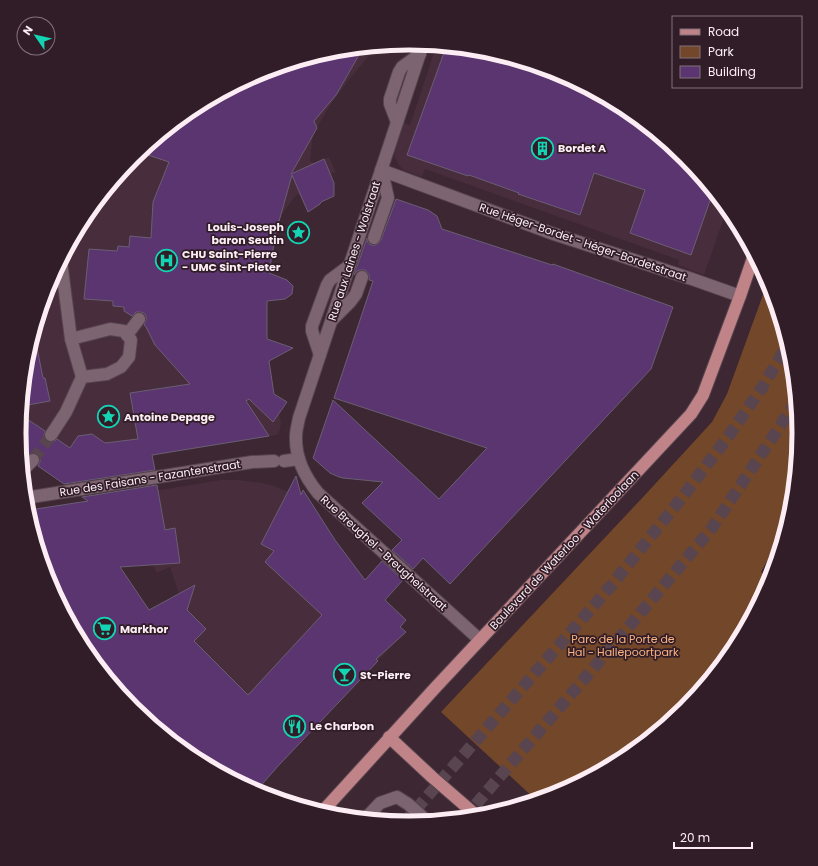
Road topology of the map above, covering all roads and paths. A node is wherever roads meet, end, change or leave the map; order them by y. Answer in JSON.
{"nodes":[{"id":1,"x":421,"y":50,"type":"edge"},
{"id":2,"x":381,"y":170,"type":"junction"},
{"id":3,"x":374,"y":238,"type":"dead end"},
{"id":4,"x":752,"y":262,"type":"edge"},
{"id":5,"x":350,"y":266,"type":"junction"},
{"id":6,"x":62,"y":270,"type":"edge"},
{"id":7,"x":362,"y":277,"type":"dead end"},
{"id":8,"x":740,"y":296,"type":"junction"},
{"id":9,"x":139,"y":320,"type":"dead end"},
{"id":10,"x":331,"y":321,"type":"junction"},
{"id":11,"x":127,"y":335,"type":"junction"},
{"id":12,"x":71,"y":339,"type":"junction"},
{"id":13,"x":320,"y":355,"type":"junction"},
{"id":14,"x":82,"y":377,"type":"junction"},
{"id":15,"x":50,"y":435,"type":"tunnel mouth"},
{"id":16,"x":299,"y":459,"type":"junction"},
{"id":17,"x":33,"y":460,"type":"tunnel mouth"},
{"id":18,"x":28,"y":465,"type":"edge"},
{"id":19,"x":31,"y":497,"type":"edge"},
{"id":20,"x":480,"y":640,"type":"junction"},
{"id":21,"x":389,"y":738,"type":"junction"},
{"id":22,"x":326,"y":807,"type":"edge"},
{"id":23,"x":471,"y":811,"type":"edge"},
{"id":24,"x":370,"y":814,"type":"edge"},
{"id":25,"x":421,"y":816,"type":"edge"}],
"edges":[{"from":1,"to":2,"type":"street","name":"Rue aux Laines - Wolstraat"},
{"from":2,"to":3,"type":"street"},
{"from":2,"to":5,"type":"street","name":"Rue aux Laines - Wolstraat"},
{"from":2,"to":8,"type":"street","name":"Rue Héger-Bordet - Héger-Bordetstraat"},
{"from":4,"to":8,"type":"main road","name":"Boulevard de Waterloo - Waterloolaan"},
{"from":5,"to":10,"type":"street","name":"Rue aux Laines - Wolstraat"},
{"from":5,"to":13,"type":"street"},
{"from":6,"to":12,"type":"street"},
{"from":7,"to":10,"type":"street"},
{"from":8,"to":20,"type":"main road","name":"Boulevard de Waterloo - Waterloolaan"},
{"from":9,"to":11,"type":"street"},
{"from":10,"to":13,"type":"street","name":"Rue aux Laines - Wolstraat"},
{"from":11,"to":12,"type":"street"},
{"from":11,"to":14,"type":"street"},
{"from":12,"to":14,"type":"street"},
{"from":13,"to":16,"type":"street","name":"Rue aux Laines - Wolstraat"},
{"from":14,"to":15,"type":"street"},
{"from":16,"to":19,"type":"street","name":"Rue des Faisans - Fazantenstraat"},
{"from":16,"to":20,"type":"street","name":"Rue Breughel - Breughelstraat"},
{"from":17,"to":18,"type":"street"},
{"from":20,"to":21,"type":"main road","name":"Boulevard de Waterloo - Waterloolaan"},
{"from":21,"to":22,"type":"main road","name":"Boulevard de Waterloo - Waterloolaan"},
{"from":21,"to":23,"type":"main road"},
{"from":24,"to":25,"type":"street"}]}
